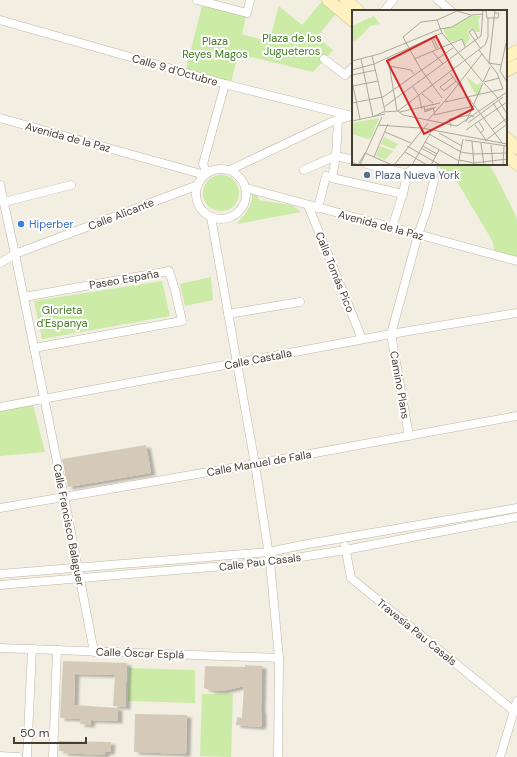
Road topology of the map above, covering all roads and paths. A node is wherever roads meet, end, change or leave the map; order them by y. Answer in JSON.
{"nodes":[{"id":1,"x":197,"y":0,"type":"edge"},
{"id":2,"x":250,"y":0,"type":"edge"},
{"id":3,"x":328,"y":0,"type":"edge"},
{"id":4,"x":346,"y":0,"type":"edge"},
{"id":5,"x":393,"y":0,"type":"edge"},
{"id":6,"x":438,"y":0,"type":"edge"},
{"id":7,"x":357,"y":10,"type":"edge"},
{"id":8,"x":385,"y":10,"type":"edge"},
{"id":9,"x":450,"y":10,"type":"edge"},
{"id":10,"x":0,"y":20,"type":"edge"},
{"id":11,"x":352,"y":20,"type":"edge"},
{"id":12,"x":517,"y":51,"type":"edge"},
{"id":13,"x":507,"y":56,"type":"edge"},
{"id":14,"x":324,"y":59,"type":"dead end"},
{"id":15,"x":352,"y":68,"type":"edge"},
{"id":16,"x":225,"y":84,"type":"junction"},
{"id":17,"x":352,"y":116,"type":"edge"},
{"id":18,"x":0,"y":118,"type":"edge"},
{"id":19,"x":338,"y":120,"type":"junction"},
{"id":20,"x":507,"y":139,"type":"edge"},
{"id":21,"x":517,"y":148,"type":"edge"},
{"id":22,"x":507,"y":155,"type":"edge"},
{"id":23,"x":336,"y":156,"type":"junction"},
{"id":24,"x":352,"y":160,"type":"edge"},
{"id":25,"x":517,"y":164,"type":"edge"},
{"id":26,"x":371,"y":165,"type":"edge"},
{"id":27,"x":230,"y":170,"type":"junction"},
{"id":28,"x":304,"y":170,"type":"dead end"},
{"id":29,"x":206,"y":174,"type":"junction"},
{"id":30,"x":408,"y":174,"type":"junction"},
{"id":31,"x":326,"y":176,"type":"dead end"},
{"id":32,"x":0,"y":185,"type":"edge"},
{"id":33,"x":70,"y":185,"type":"dead end"},
{"id":34,"x":198,"y":185,"type":"junction"},
{"id":35,"x":246,"y":188,"type":"junction"},
{"id":36,"x":403,"y":194,"type":"junction"},
{"id":37,"x":4,"y":202,"type":"junction"},
{"id":38,"x":308,"y":205,"type":"junction"},
{"id":39,"x":318,"y":208,"type":"junction"},
{"id":40,"x":211,"y":217,"type":"junction"},
{"id":41,"x":392,"y":228,"type":"junction"},
{"id":42,"x":418,"y":235,"type":"junction"},
{"id":43,"x":15,"y":254,"type":"junction"},
{"id":44,"x":517,"y":261,"type":"edge"},
{"id":45,"x":0,"y":263,"type":"edge"},
{"id":46,"x":24,"y":297,"type":"junction"},
{"id":47,"x":300,"y":302,"type":"dead end"},
{"id":48,"x":517,"y":313,"type":"edge"},
{"id":49,"x":228,"y":314,"type":"junction"},
{"id":50,"x":391,"y":334,"type":"junction"},
{"id":51,"x":362,"y":339,"type":"junction"},
{"id":52,"x":34,"y":348,"type":"junction"},
{"id":53,"x":237,"y":363,"type":"junction"},
{"id":54,"x":45,"y":399,"type":"junction"},
{"id":55,"x":0,"y":407,"type":"edge"},
{"id":56,"x":517,"y":416,"type":"edge"},
{"id":57,"x":409,"y":436,"type":"junction"},
{"id":58,"x":255,"y":464,"type":"junction"},
{"id":59,"x":64,"y":496,"type":"junction"},
{"id":60,"x":0,"y":508,"type":"edge"},
{"id":61,"x":517,"y":508,"type":"edge"},
{"id":62,"x":517,"y":517,"type":"edge"},
{"id":63,"x":343,"y":538,"type":"junction"},
{"id":64,"x":345,"y":550,"type":"junction"},
{"id":65,"x":269,"y":552,"type":"junction"},
{"id":66,"x":270,"y":562,"type":"junction"},
{"id":67,"x":77,"y":567,"type":"junction"},
{"id":68,"x":0,"y":574,"type":"edge"},
{"id":69,"x":79,"y":578,"type":"junction"},
{"id":70,"x":0,"y":585,"type":"edge"},
{"id":71,"x":0,"y":648,"type":"edge"},
{"id":72,"x":32,"y":649,"type":"junction"},
{"id":73,"x":57,"y":650,"type":"junction"},
{"id":74,"x":94,"y":652,"type":"junction"},
{"id":75,"x":279,"y":658,"type":"junction"},
{"id":76,"x":517,"y":701,"type":"edge"},
{"id":77,"x":514,"y":711,"type":"junction"},
{"id":78,"x":0,"y":756,"type":"edge"},
{"id":79,"x":18,"y":757,"type":"edge"},
{"id":80,"x":27,"y":757,"type":"edge"},
{"id":81,"x":53,"y":757,"type":"edge"},
{"id":82,"x":278,"y":757,"type":"edge"},
{"id":83,"x":500,"y":757,"type":"edge"}],
"edges":[{"from":1,"to":2,"type":"street"},
{"from":3,"to":11,"type":"main road"},
{"from":4,"to":7,"type":"main road"},
{"from":5,"to":8,"type":"street"},
{"from":6,"to":9,"type":"street"},
{"from":10,"to":16,"type":"street","name":"Calle 9 d'Octubre"},
{"from":12,"to":13,"type":"main road"},
{"from":14,"to":15,"type":"street"},
{"from":16,"to":17,"type":"street","name":"Calle 9 d'Octubre"},
{"from":16,"to":29,"type":"street"},
{"from":17,"to":19,"type":"street"},
{"from":18,"to":29,"type":"street","name":"Avenida de la Paz"},
{"from":19,"to":23,"type":"street"},
{"from":19,"to":27,"type":"street"},
{"from":20,"to":21,"type":"main road"},
{"from":22,"to":25,"type":"main road"},
{"from":23,"to":24,"type":"street"},
{"from":23,"to":28,"type":"street"},
{"from":23,"to":36,"type":"street"},
{"from":26,"to":30,"type":"street"},
{"from":27,"to":29,"type":"street"},
{"from":27,"to":35,"type":"street"},
{"from":29,"to":34,"type":"street"},
{"from":30,"to":36,"type":"street"},
{"from":30,"to":42,"type":"street"},
{"from":31,"to":39,"type":"street"},
{"from":32,"to":37,"type":"street","name":"Calle Francisco Balaguer"},
{"from":33,"to":37,"type":"street"},
{"from":34,"to":40,"type":"street"},
{"from":34,"to":43,"type":"street","name":"Calle Alicante"},
{"from":35,"to":38,"type":"street","name":"Avenida de la Paz"},
{"from":35,"to":40,"type":"street"},
{"from":36,"to":41,"type":"street"},
{"from":37,"to":43,"type":"street","name":"Calle Francisco Balaguer"},
{"from":38,"to":39,"type":"street","name":"Avenida de la Paz"},
{"from":38,"to":51,"type":"street","name":"Calle Tomás Pico"},
{"from":39,"to":41,"type":"street","name":"Avenida de la Paz"},
{"from":40,"to":49,"type":"street"},
{"from":41,"to":42,"type":"street","name":"Avenida de la Paz"},
{"from":42,"to":44,"type":"street","name":"Avenida de la Paz"},
{"from":42,"to":50,"type":"street"},
{"from":43,"to":45,"type":"street","name":"Calle Alicante"},
{"from":43,"to":46,"type":"street","name":"Calle Francisco Balaguer"},
{"from":46,"to":52,"type":"street","name":"Calle Francisco Balaguer"},
{"from":46,"to":52,"type":"street","name":"Paseo España"},
{"from":47,"to":49,"type":"street"},
{"from":48,"to":50,"type":"street","name":"Calle Castalla"},
{"from":49,"to":53,"type":"street"},
{"from":50,"to":51,"type":"street","name":"Calle Castalla"},
{"from":50,"to":57,"type":"street","name":"Camino Plans"},
{"from":51,"to":53,"type":"street","name":"Calle Castalla"},
{"from":52,"to":54,"type":"street","name":"Calle Francisco Balaguer"},
{"from":53,"to":54,"type":"street","name":"Calle Castalla"},
{"from":53,"to":58,"type":"street"},
{"from":54,"to":55,"type":"street","name":"Calle Castalla"},
{"from":54,"to":59,"type":"street","name":"Calle Francisco Balaguer"},
{"from":56,"to":57,"type":"street","name":"Calle Manuel de Falla"},
{"from":57,"to":58,"type":"street","name":"Calle Manuel de Falla"},
{"from":58,"to":59,"type":"street","name":"Calle Manuel de Falla"},
{"from":58,"to":65,"type":"street"},
{"from":59,"to":60,"type":"street","name":"Calle Manuel de Falla"},
{"from":59,"to":67,"type":"street","name":"Calle Francisco Balaguer"},
{"from":61,"to":63,"type":"street","name":"Calle Pau Casals"},
{"from":62,"to":64,"type":"street","name":"Calle Pau Casals"},
{"from":63,"to":64,"type":"street","name":"Travesía Pau Casals"},
{"from":63,"to":65,"type":"street","name":"Calle Pau Casals"},
{"from":64,"to":66,"type":"street","name":"Calle Pau Casals"},
{"from":64,"to":77,"type":"street","name":"Travesía Pau Casals"},
{"from":65,"to":66,"type":"street"},
{"from":65,"to":67,"type":"street","name":"Calle Pau Casals"},
{"from":66,"to":69,"type":"street","name":"Calle Pau Casals"},
{"from":66,"to":75,"type":"street"},
{"from":67,"to":68,"type":"street","name":"Calle Pau Casals"},
{"from":67,"to":69,"type":"street","name":"Calle Francisco Balaguer"},
{"from":69,"to":70,"type":"street","name":"Calle Pau Casals"},
{"from":69,"to":74,"type":"street","name":"Calle Francisco Balaguer"},
{"from":71,"to":72,"type":"street","name":"Calle Óscar Esplá"},
{"from":72,"to":73,"type":"street","name":"Calle Óscar Esplá"},
{"from":72,"to":80,"type":"street"},
{"from":73,"to":74,"type":"street","name":"Calle Óscar Esplá"},
{"from":73,"to":81,"type":"street"},
{"from":74,"to":75,"type":"street","name":"Calle Óscar Esplá"},
{"from":75,"to":82,"type":"street"},
{"from":76,"to":77,"type":"street"},
{"from":77,"to":83,"type":"street"},
{"from":78,"to":79,"type":"street"}]}
